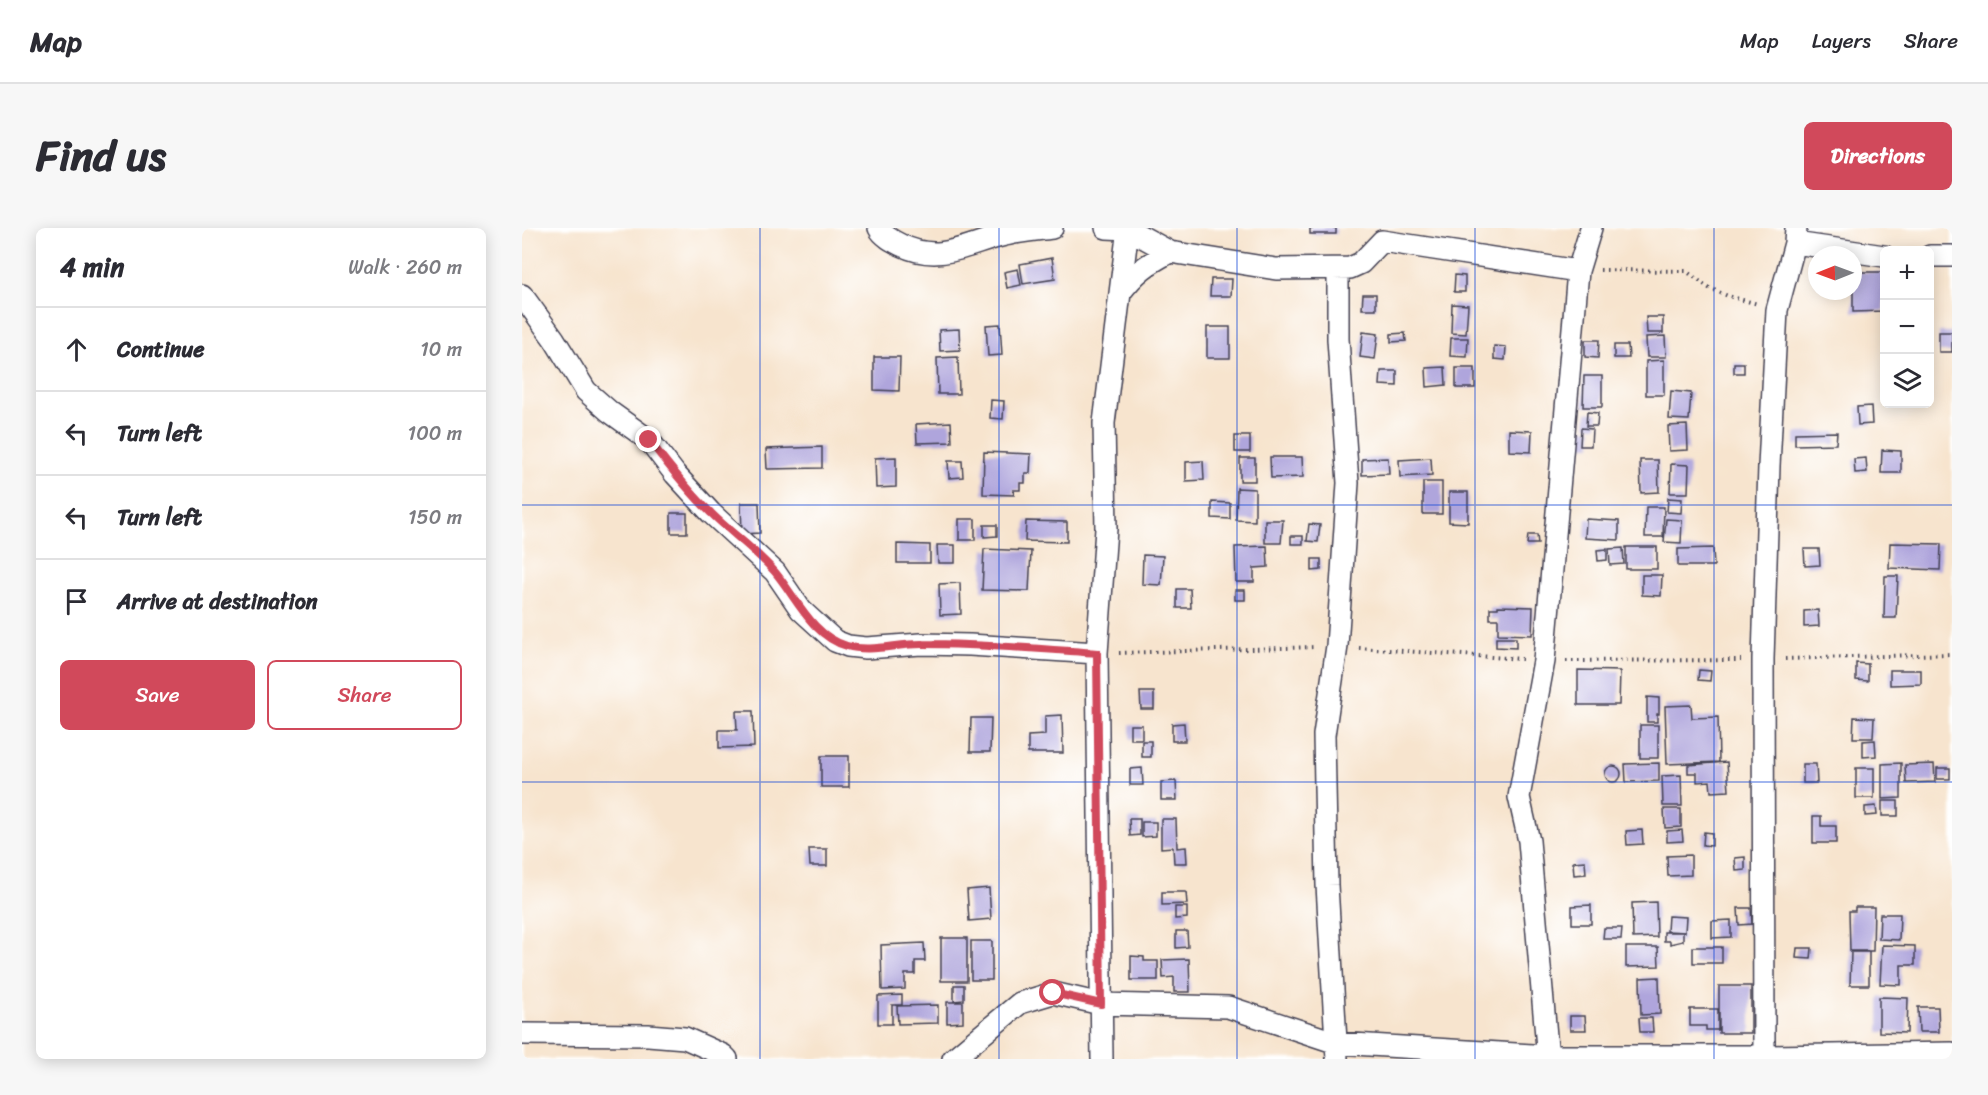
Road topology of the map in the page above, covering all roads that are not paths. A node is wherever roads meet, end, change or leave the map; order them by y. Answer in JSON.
{"nodes":[{"id":1,"x":879,"y":228,"type":"edge"},
{"id":2,"x":1052,"y":228,"type":"edge"},
{"id":3,"x":1106,"y":228,"type":"edge"},
{"id":4,"x":1591,"y":228,"type":"edge"},
{"id":5,"x":1128,"y":229,"type":"edge"},
{"id":6,"x":1383,"y":234,"type":"edge"},
{"id":7,"x":1796,"y":236,"type":"edge"},
{"id":8,"x":1170,"y":252,"type":"junction"},
{"id":9,"x":1880,"y":255,"type":"edge"},
{"id":10,"x":1934,"y":256,"type":"edge"},
{"id":11,"x":1952,"y":256,"type":"edge"},
{"id":12,"x":1338,"y":269,"type":"junction"},
{"id":13,"x":1578,"y":271,"type":"junction"},
{"id":14,"x":1120,"y":293,"type":"junction"},
{"id":15,"x":522,"y":295,"type":"edge"},
{"id":16,"x":1097,"y":653,"type":"junction"},
{"id":17,"x":1101,"y":1004,"type":"junction"},
{"id":18,"x":522,"y":1034,"type":"edge"},
{"id":19,"x":1337,"y":1051,"type":"edge"},
{"id":20,"x":1952,"y":1053,"type":"edge"},
{"id":21,"x":1548,"y":1057,"type":"edge"},
{"id":22,"x":1764,"y":1058,"type":"edge"},
{"id":23,"x":727,"y":1059,"type":"edge"},
{"id":24,"x":953,"y":1059,"type":"edge"},
{"id":25,"x":1102,"y":1059,"type":"edge"}],
"edges":[{"from":1,"to":2,"type":"street"},
{"from":3,"to":5,"type":"street"},
{"from":4,"to":13,"type":"street"},
{"from":5,"to":8,"type":"street"},
{"from":5,"to":14,"type":"street"},
{"from":6,"to":12,"type":"street"},
{"from":6,"to":13,"type":"street"},
{"from":7,"to":9,"type":"street"},
{"from":7,"to":22,"type":"street"},
{"from":8,"to":12,"type":"street"},
{"from":8,"to":14,"type":"street"},
{"from":10,"to":11,"type":"street"},
{"from":12,"to":19,"type":"street"},
{"from":13,"to":21,"type":"street"},
{"from":14,"to":16,"type":"street"},
{"from":15,"to":16,"type":"street"},
{"from":16,"to":17,"type":"street"},
{"from":17,"to":19,"type":"street"},
{"from":17,"to":24,"type":"street"},
{"from":17,"to":25,"type":"street"},
{"from":18,"to":23,"type":"street"},
{"from":19,"to":21,"type":"street"},
{"from":20,"to":22,"type":"street"},
{"from":21,"to":22,"type":"street"}]}
